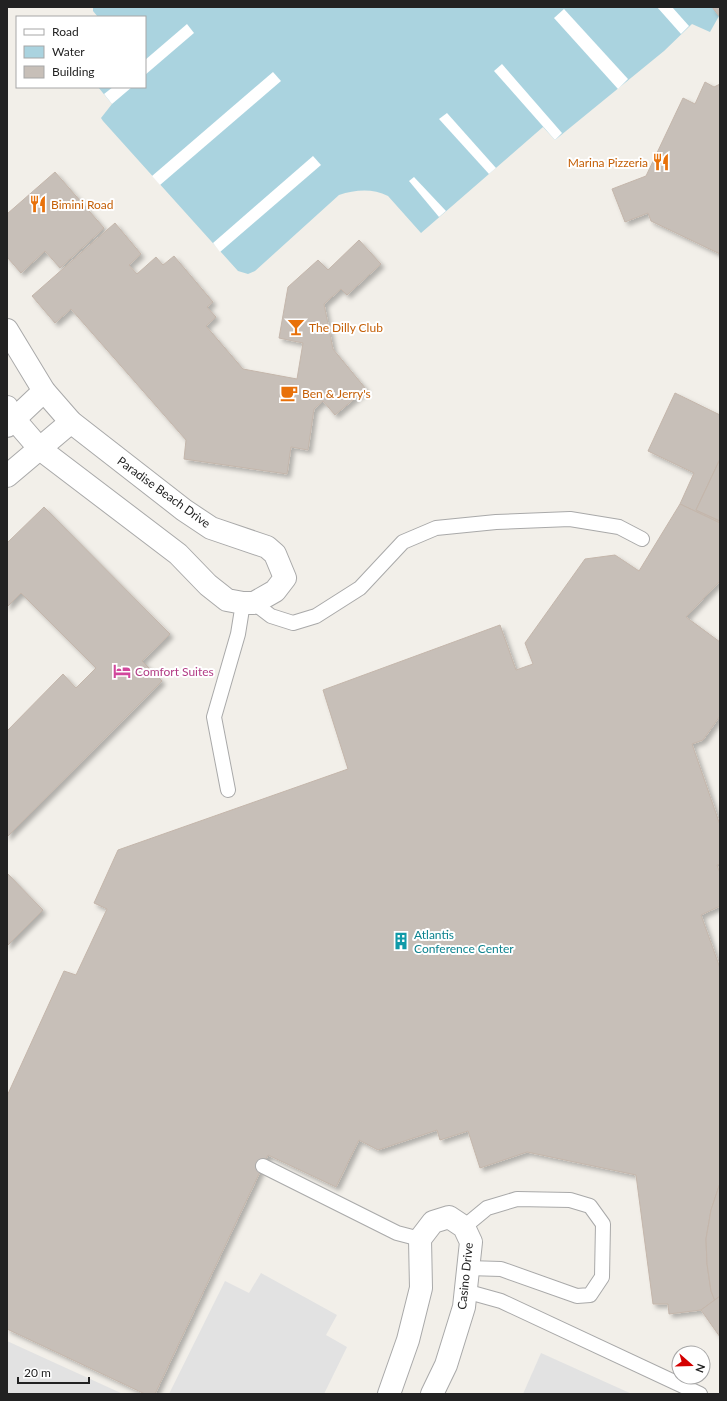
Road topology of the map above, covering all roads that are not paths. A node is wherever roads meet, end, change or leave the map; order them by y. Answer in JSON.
{"nodes":[{"id":1,"x":7,"y":330,"type":"edge"},
{"id":2,"x":44,"y":391,"type":"junction"},
{"id":3,"x":9,"y":417,"type":"edge"},
{"id":4,"x":71,"y":422,"type":"junction"},
{"id":5,"x":40,"y":449,"type":"junction"},
{"id":6,"x":7,"y":476,"type":"edge"},
{"id":7,"x":642,"y":539,"type":"dead end"},
{"id":8,"x":249,"y":603,"type":"junction"},
{"id":9,"x":228,"y":790,"type":"dead end"},
{"id":10,"x":263,"y":1166,"type":"dead end"},
{"id":11,"x":464,"y":1227,"type":"junction"},
{"id":12,"x":420,"y":1239,"type":"junction"},
{"id":13,"x":468,"y":1268,"type":"junction"},
{"id":14,"x":465,"y":1291,"type":"junction"},
{"id":15,"x":389,"y":1394,"type":"edge"},
{"id":16,"x":432,"y":1394,"type":"edge"},
{"id":17,"x":700,"y":1394,"type":"edge"}],
"edges":[{"from":1,"to":2,"type":"street","name":"Paradise Beach Drive"},
{"from":2,"to":3,"type":"street"},
{"from":2,"to":4,"type":"street","name":"Paradise Beach Drive"},
{"from":3,"to":5,"type":"street"},
{"from":4,"to":5,"type":"street"},
{"from":4,"to":8,"type":"street","name":"Paradise Beach Drive"},
{"from":5,"to":6,"type":"street"},
{"from":5,"to":8,"type":"street"},
{"from":7,"to":8,"type":"lane"},
{"from":8,"to":9,"type":"lane"},
{"from":10,"to":12,"type":"lane"},
{"from":11,"to":12,"type":"street","name":"Casino Drive"},
{"from":11,"to":13,"type":"street","name":"Casino Drive"},
{"from":11,"to":13,"type":"lane"},
{"from":12,"to":15,"type":"street"},
{"from":13,"to":14,"type":"street","name":"Casino Drive"},
{"from":14,"to":16,"type":"street","name":"Casino Drive"},
{"from":14,"to":17,"type":"lane"}]}
